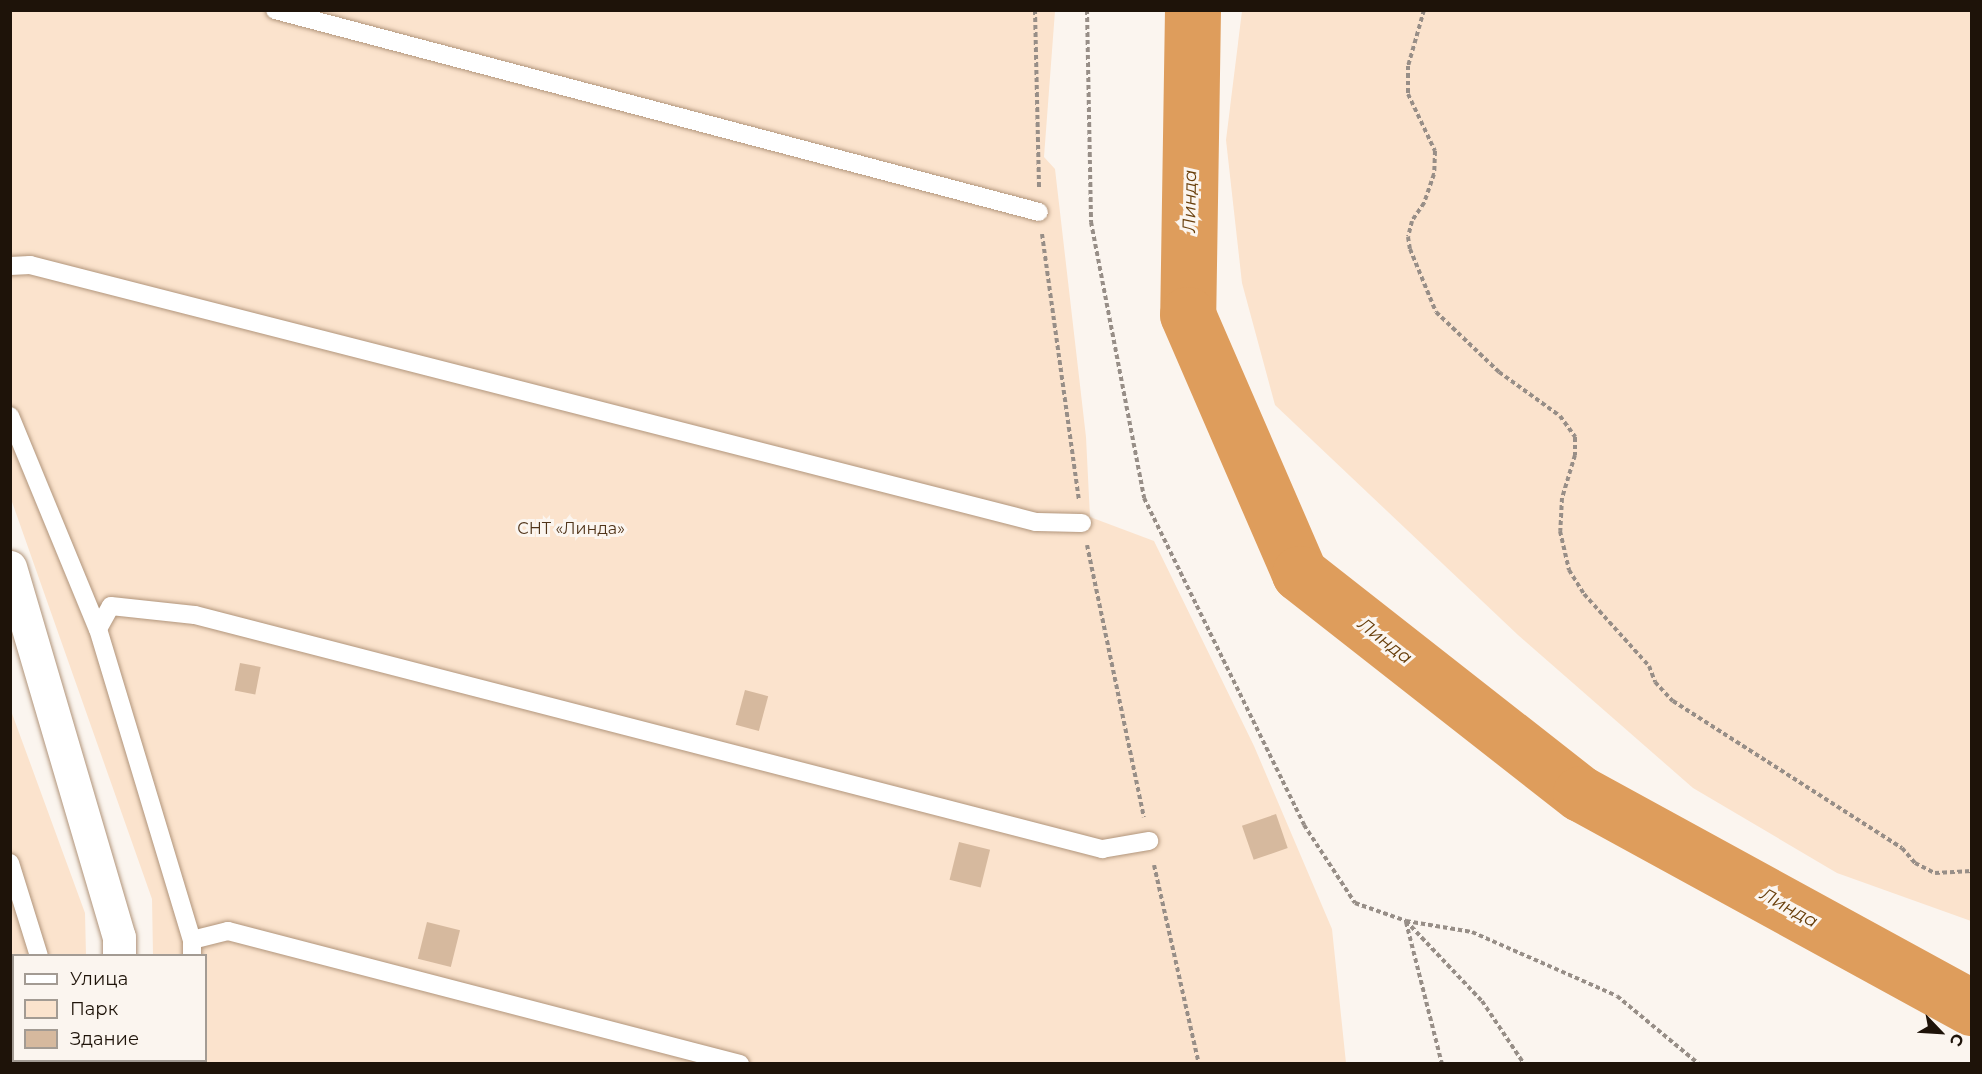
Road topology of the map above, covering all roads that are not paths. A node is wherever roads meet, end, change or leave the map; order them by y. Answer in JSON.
{"nodes":[{"id":1,"x":275,"y":10,"type":"edge"},
{"id":2,"x":1039,"y":212,"type":"dead end"},
{"id":3,"x":10,"y":266,"type":"edge"},
{"id":4,"x":10,"y":416,"type":"edge"},
{"id":5,"x":1082,"y":523,"type":"dead end"},
{"id":6,"x":10,"y":567,"type":"edge"},
{"id":7,"x":98,"y":629,"type":"junction"},
{"id":8,"x":1149,"y":841,"type":"dead end"},
{"id":9,"x":10,"y":863,"type":"edge"},
{"id":10,"x":192,"y":948,"type":"edge"},
{"id":11,"x":38,"y":954,"type":"edge"},
{"id":12,"x":119,"y":954,"type":"edge"},
{"id":13,"x":740,"y":1064,"type":"edge"}],
"edges":[{"from":1,"to":2,"type":"lane"},
{"from":3,"to":5,"type":"lane"},
{"from":4,"to":7,"type":"lane"},
{"from":6,"to":12,"type":"street"},
{"from":7,"to":8,"type":"lane"},
{"from":7,"to":10,"type":"lane"},
{"from":9,"to":11,"type":"lane"},
{"from":10,"to":13,"type":"lane"}]}
